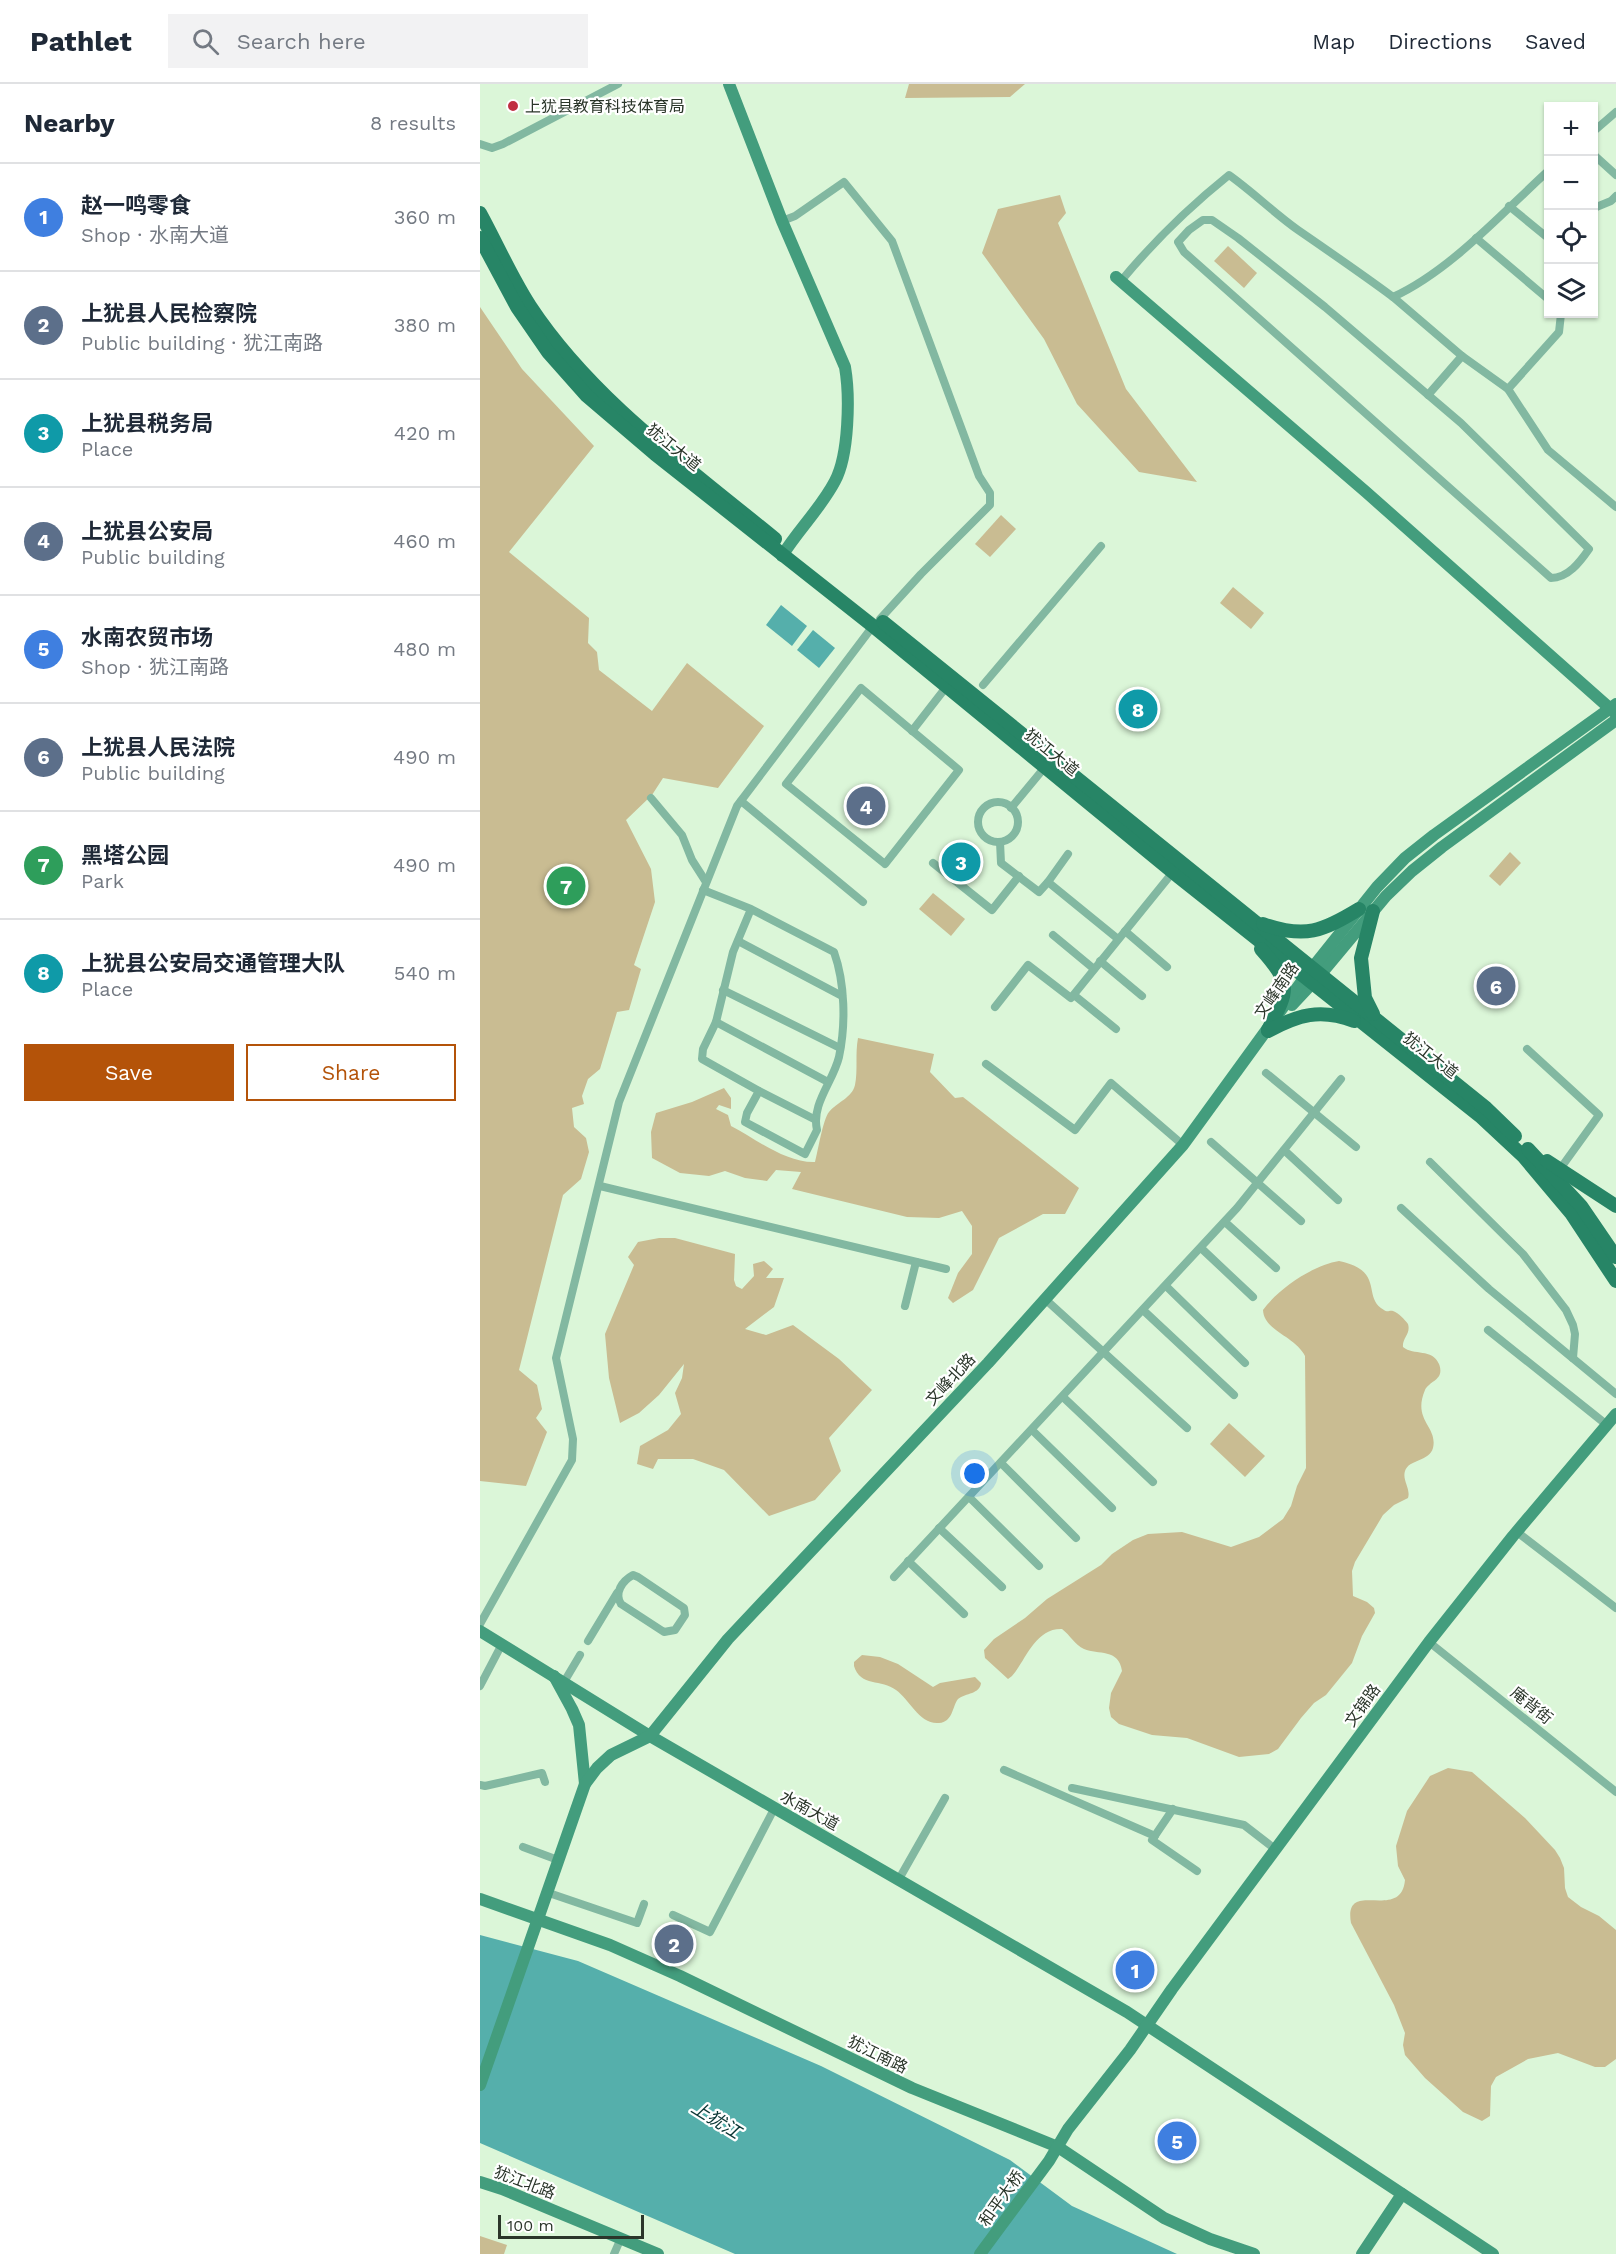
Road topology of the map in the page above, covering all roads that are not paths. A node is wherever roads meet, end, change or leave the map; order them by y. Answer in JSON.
{"nodes":[{"id":1,"x":618,"y":84,"type":"edge"},
{"id":2,"x":729,"y":84,"type":"edge"},
{"id":3,"x":1614,"y":116,"type":"edge"},
{"id":4,"x":1598,"y":127,"type":"edge"},
{"id":5,"x":480,"y":144,"type":"edge"},
{"id":6,"x":1594,"y":156,"type":"edge"},
{"id":7,"x":1616,"y":175,"type":"edge"},
{"id":8,"x":1544,"y":177,"type":"edge"},
{"id":9,"x":1616,"y":196,"type":"edge"},
{"id":10,"x":1509,"y":206,"type":"junction"},
{"id":11,"x":1598,"y":206,"type":"edge"},
{"id":12,"x":480,"y":213,"type":"edge"},
{"id":13,"x":782,"y":221,"type":"junction"},
{"id":14,"x":1544,"y":235,"type":"edge"},
{"id":15,"x":480,"y":238,"type":"edge"},
{"id":16,"x":1476,"y":238,"type":"junction"},
{"id":17,"x":1119,"y":279,"type":"joint"},
{"id":18,"x":1544,"y":296,"type":"edge"},
{"id":19,"x":1393,"y":297,"type":"junction"},
{"id":20,"x":1561,"y":318,"type":"edge"},
{"id":21,"x":1462,"y":356,"type":"junction"},
{"id":22,"x":1508,"y":389,"type":"junction"},
{"id":23,"x":1428,"y":394,"type":"junction"},
{"id":24,"x":1616,"y":507,"type":"edge"},
{"id":25,"x":1101,"y":546,"type":"dead end"},
{"id":26,"x":784,"y":552,"type":"junction"},
{"id":27,"x":877,"y":622,"type":"junction"},
{"id":28,"x":983,"y":685,"type":"dead end"},
{"id":29,"x":947,"y":686,"type":"junction"},
{"id":30,"x":1615,"y":711,"type":"edge"},
{"id":31,"x":912,"y":730,"type":"junction"},
{"id":32,"x":1045,"y":767,"type":"junction"},
{"id":33,"x":651,"y":798,"type":"dead end"},
{"id":34,"x":741,"y":801,"type":"junction"},
{"id":35,"x":1011,"y":808,"type":"junction"},
{"id":36,"x":1000,"y":842,"type":"junction"},
{"id":37,"x":1068,"y":854,"type":"dead end"},
{"id":38,"x":933,"y":863,"type":"dead end"},
{"id":39,"x":1173,"y":872,"type":"junction"},
{"id":40,"x":1018,"y":876,"type":"junction"},
{"id":41,"x":1048,"y":882,"type":"junction"},
{"id":42,"x":704,"y":886,"type":"junction"},
{"id":43,"x":863,"y":902,"type":"dead end"},
{"id":44,"x":751,"y":909,"type":"junction"},
{"id":45,"x":1366,"y":910,"type":"junction"},
{"id":46,"x":1247,"y":923,"type":"junction"},
{"id":47,"x":1125,"y":931,"type":"junction"},
{"id":48,"x":1053,"y":935,"type":"dead end"},
{"id":49,"x":1118,"y":939,"type":"junction"},
{"id":50,"x":738,"y":941,"type":"junction"},
{"id":51,"x":1100,"y":961,"type":"junction"},
{"id":52,"x":1167,"y":967,"type":"dead end"},
{"id":53,"x":1094,"y":969,"type":"junction"},
{"id":54,"x":1313,"y":975,"type":"junction"},
{"id":55,"x":723,"y":990,"type":"junction"},
{"id":56,"x":1074,"y":995,"type":"junction"},
{"id":57,"x":842,"y":996,"type":"junction"},
{"id":58,"x":1142,"y":996,"type":"dead end"},
{"id":59,"x":995,"y":1007,"type":"dead end"},
{"id":60,"x":716,"y":1022,"type":"junction"},
{"id":61,"x":1371,"y":1022,"type":"junction"},
{"id":62,"x":1116,"y":1029,"type":"dead end"},
{"id":63,"x":1267,"y":1032,"type":"junction"},
{"id":64,"x":840,"y":1048,"type":"junction"},
{"id":65,"x":1527,"y":1049,"type":"dead end"},
{"id":66,"x":986,"y":1064,"type":"dead end"},
{"id":67,"x":1266,"y":1073,"type":"dead end"},
{"id":68,"x":1341,"y":1079,"type":"dead end"},
{"id":69,"x":828,"y":1082,"type":"junction"},
{"id":70,"x":759,"y":1091,"type":"junction"},
{"id":71,"x":1314,"y":1112,"type":"junction"},
{"id":72,"x":814,"y":1119,"type":"junction"},
{"id":73,"x":1211,"y":1142,"type":"dead end"},
{"id":74,"x":1183,"y":1145,"type":"junction"},
{"id":75,"x":1356,"y":1147,"type":"dead end"},
{"id":76,"x":1284,"y":1150,"type":"junction"},
{"id":77,"x":1530,"y":1150,"type":"junction"},
{"id":78,"x":1430,"y":1162,"type":"dead end"},
{"id":79,"x":1560,"y":1169,"type":"junction"},
{"id":80,"x":1258,"y":1182,"type":"junction"},
{"id":81,"x":600,"y":1186,"type":"junction"},
{"id":82,"x":1338,"y":1200,"type":"dead end"},
{"id":83,"x":1616,"y":1206,"type":"edge"},
{"id":84,"x":1401,"y":1208,"type":"dead end"},
{"id":85,"x":1301,"y":1221,"type":"dead end"},
{"id":86,"x":1225,"y":1222,"type":"junction"},
{"id":87,"x":1201,"y":1248,"type":"junction"},
{"id":88,"x":1616,"y":1257,"type":"edge"},
{"id":89,"x":916,"y":1262,"type":"junction"},
{"id":90,"x":1276,"y":1268,"type":"dead end"},
{"id":91,"x":946,"y":1269,"type":"dead end"},
{"id":92,"x":1616,"y":1281,"type":"edge"},
{"id":93,"x":1166,"y":1286,"type":"junction"},
{"id":94,"x":1253,"y":1297,"type":"dead end"},
{"id":95,"x":1045,"y":1299,"type":"junction"},
{"id":96,"x":905,"y":1306,"type":"dead end"},
{"id":97,"x":1143,"y":1310,"type":"junction"},
{"id":98,"x":1488,"y":1330,"type":"dead end"},
{"id":99,"x":1105,"y":1352,"type":"junction"},
{"id":100,"x":1573,"y":1358,"type":"junction"},
{"id":101,"x":1245,"y":1363,"type":"dead end"},
{"id":102,"x":1616,"y":1394,"type":"edge"},
{"id":103,"x":1234,"y":1395,"type":"dead end"},
{"id":104,"x":1063,"y":1396,"type":"junction"},
{"id":105,"x":1616,"y":1414,"type":"edge"},
{"id":106,"x":1611,"y":1426,"type":"edge"},
{"id":107,"x":1187,"y":1428,"type":"dead end"},
{"id":108,"x":1032,"y":1430,"type":"junction"},
{"id":109,"x":1001,"y":1463,"type":"junction"},
{"id":110,"x":1153,"y":1482,"type":"dead end"},
{"id":111,"x":969,"y":1497,"type":"junction"},
{"id":112,"x":1112,"y":1508,"type":"dead end"},
{"id":113,"x":939,"y":1528,"type":"junction"},
{"id":114,"x":1517,"y":1532,"type":"junction"},
{"id":115,"x":1076,"y":1538,"type":"dead end"},
{"id":116,"x":908,"y":1561,"type":"junction"},
{"id":117,"x":1039,"y":1566,"type":"dead end"},
{"id":118,"x":894,"y":1577,"type":"dead end"},
{"id":119,"x":1002,"y":1587,"type":"dead end"},
{"id":120,"x":618,"y":1592,"type":"junction"},
{"id":121,"x":1616,"y":1608,"type":"edge"},
{"id":122,"x":964,"y":1614,"type":"dead end"},
{"id":123,"x":480,"y":1624,"type":"edge"},
{"id":124,"x":480,"y":1631,"type":"edge"},
{"id":125,"x":588,"y":1641,"type":"dead end"},
{"id":126,"x":1429,"y":1642,"type":"junction"},
{"id":127,"x":502,"y":1644,"type":"junction"},
{"id":128,"x":580,"y":1654,"type":"dead end"},
{"id":129,"x":558,"y":1678,"type":"junction"},
{"id":130,"x":480,"y":1686,"type":"edge"},
{"id":131,"x":650,"y":1736,"type":"junction"},
{"id":132,"x":1004,"y":1770,"type":"dead end"},
{"id":133,"x":545,"y":1782,"type":"dead end"},
{"id":134,"x":585,"y":1784,"type":"junction"},
{"id":135,"x":480,"y":1785,"type":"edge"},
{"id":136,"x":1071,"y":1788,"type":"dead end"},
{"id":137,"x":1616,"y":1792,"type":"edge"},
{"id":138,"x":945,"y":1798,"type":"dead end"},
{"id":139,"x":774,"y":1809,"type":"junction"},
{"id":140,"x":1173,"y":1809,"type":"junction"},
{"id":141,"x":1155,"y":1836,"type":"junction"},
{"id":142,"x":523,"y":1847,"type":"dead end"},
{"id":143,"x":1275,"y":1849,"type":"junction"},
{"id":144,"x":558,"y":1860,"type":"junction"},
{"id":145,"x":1197,"y":1871,"type":"dead end"},
{"id":146,"x":899,"y":1879,"type":"junction"},
{"id":147,"x":546,"y":1892,"type":"junction"},
{"id":148,"x":480,"y":1899,"type":"edge"},
{"id":149,"x":644,"y":1904,"type":"dead end"},
{"id":150,"x":673,"y":1915,"type":"dead end"},
{"id":151,"x":537,"y":1919,"type":"junction"},
{"id":152,"x":1148,"y":2025,"type":"junction"},
{"id":153,"x":480,"y":2085,"type":"edge"},
{"id":154,"x":1058,"y":2147,"type":"junction"},
{"id":155,"x":480,"y":2182,"type":"edge"},
{"id":156,"x":1402,"y":2194,"type":"junction"},
{"id":157,"x":621,"y":2238,"type":"junction"},
{"id":158,"x":614,"y":2254,"type":"edge"},
{"id":159,"x":658,"y":2254,"type":"edge"},
{"id":160,"x":980,"y":2254,"type":"edge"},
{"id":161,"x":1254,"y":2254,"type":"edge"},
{"id":162,"x":1362,"y":2254,"type":"edge"},
{"id":163,"x":1493,"y":2254,"type":"edge"}],
"edges":[{"from":1,"to":5,"type":"street"},
{"from":2,"to":13,"type":"street"},
{"from":3,"to":4,"type":"street"},
{"from":6,"to":7,"type":"street"},
{"from":8,"to":10,"type":"street"},
{"from":9,"to":11,"type":"street"},
{"from":10,"to":14,"type":"street"},
{"from":10,"to":16,"type":"street"},
{"from":12,"to":26,"type":"main road","name":"犹江大道"},
{"from":13,"to":26,"type":"street"},
{"from":13,"to":27,"type":"street"},
{"from":15,"to":26,"type":"main road","name":"犹江大道"},
{"from":16,"to":18,"type":"street"},
{"from":16,"to":19,"type":"street"},
{"from":17,"to":19,"type":"street"},
{"from":17,"to":30,"type":"street"},
{"from":19,"to":21,"type":"street"},
{"from":20,"to":22,"type":"street"},
{"from":21,"to":22,"type":"street"},
{"from":21,"to":23,"type":"street"},
{"from":22,"to":24,"type":"street"},
{"from":23,"to":23,"type":"street"},
{"from":25,"to":28,"type":"street"},
{"from":26,"to":27,"type":"main road","name":"犹江大道"},
{"from":27,"to":29,"type":"main road","name":"犹江大道"},
{"from":27,"to":34,"type":"street"},
{"from":27,"to":46,"type":"main road","name":"犹江大道"},
{"from":29,"to":31,"type":"street"},
{"from":29,"to":32,"type":"main road","name":"犹江大道"},
{"from":30,"to":45,"type":"street","name":"文峰南路"},
{"from":31,"to":31,"type":"street"},
{"from":32,"to":35,"type":"street"},
{"from":32,"to":39,"type":"main road","name":"犹江大道"},
{"from":33,"to":42,"type":"street"},
{"from":34,"to":42,"type":"street"},
{"from":34,"to":43,"type":"street"},
{"from":35,"to":36,"type":"street"},
{"from":35,"to":36,"type":"street"},
{"from":36,"to":40,"type":"street"},
{"from":37,"to":41,"type":"street"},
{"from":38,"to":40,"type":"street"},
{"from":39,"to":46,"type":"main road","name":"犹江大道"},
{"from":39,"to":47,"type":"street"},
{"from":40,"to":41,"type":"street"},
{"from":41,"to":49,"type":"street"},
{"from":42,"to":44,"type":"street"},
{"from":42,"to":81,"type":"street"},
{"from":44,"to":50,"type":"street"},
{"from":44,"to":57,"type":"street"},
{"from":45,"to":46,"type":"main road"},
{"from":45,"to":54,"type":"street","name":"文峰南路"},
{"from":45,"to":61,"type":"main road"},
{"from":46,"to":54,"type":"main road","name":"犹江大道"},
{"from":46,"to":63,"type":"main road"},
{"from":47,"to":49,"type":"street"},
{"from":47,"to":52,"type":"street"},
{"from":48,"to":53,"type":"street"},
{"from":49,"to":51,"type":"street"},
{"from":50,"to":55,"type":"street"},
{"from":50,"to":57,"type":"street"},
{"from":51,"to":53,"type":"street"},
{"from":51,"to":58,"type":"street"},
{"from":53,"to":56,"type":"street"},
{"from":54,"to":61,"type":"main road","name":"犹江大道"},
{"from":54,"to":63,"type":"street","name":"文峰南路"},
{"from":55,"to":60,"type":"street"},
{"from":55,"to":64,"type":"street"},
{"from":56,"to":59,"type":"street"},
{"from":56,"to":62,"type":"street"},
{"from":57,"to":64,"type":"street"},
{"from":60,"to":69,"type":"street"},
{"from":60,"to":70,"type":"street"},
{"from":61,"to":63,"type":"main road"},
{"from":61,"to":77,"type":"main road","name":"犹江大道"},
{"from":61,"to":92,"type":"main road","name":"犹江大道"},
{"from":63,"to":74,"type":"street","name":"文峰北路"},
{"from":64,"to":69,"type":"street"},
{"from":65,"to":79,"type":"street"},
{"from":66,"to":74,"type":"street"},
{"from":67,"to":71,"type":"street"},
{"from":68,"to":71,"type":"street"},
{"from":69,"to":72,"type":"street"},
{"from":70,"to":72,"type":"street"},
{"from":70,"to":72,"type":"street"},
{"from":71,"to":75,"type":"street"},
{"from":71,"to":76,"type":"street"},
{"from":73,"to":80,"type":"street"},
{"from":74,"to":95,"type":"street","name":"文峰北路"},
{"from":76,"to":80,"type":"street"},
{"from":76,"to":82,"type":"street"},
{"from":77,"to":79,"type":"main road"},
{"from":77,"to":88,"type":"main road","name":"犹江大道"},
{"from":78,"to":100,"type":"street"},
{"from":79,"to":83,"type":"main road"},
{"from":80,"to":85,"type":"street"},
{"from":80,"to":86,"type":"street"},
{"from":81,"to":89,"type":"street"},
{"from":81,"to":123,"type":"street"},
{"from":84,"to":100,"type":"street"},
{"from":86,"to":87,"type":"street"},
{"from":86,"to":90,"type":"street"},
{"from":87,"to":93,"type":"street"},
{"from":87,"to":94,"type":"street"},
{"from":89,"to":91,"type":"street"},
{"from":89,"to":96,"type":"street"},
{"from":93,"to":97,"type":"street"},
{"from":93,"to":101,"type":"street"},
{"from":95,"to":99,"type":"street"},
{"from":95,"to":131,"type":"street","name":"文峰北路"},
{"from":97,"to":99,"type":"street"},
{"from":97,"to":103,"type":"street"},
{"from":98,"to":106,"type":"street"},
{"from":99,"to":104,"type":"street"},
{"from":99,"to":107,"type":"street"},
{"from":100,"to":102,"type":"street"},
{"from":104,"to":108,"type":"street"},
{"from":104,"to":110,"type":"street"},
{"from":105,"to":106,"type":"street","name":"文锦路"},
{"from":106,"to":114,"type":"street","name":"文锦路"},
{"from":108,"to":109,"type":"street"},
{"from":108,"to":112,"type":"street"},
{"from":109,"to":111,"type":"street"},
{"from":109,"to":115,"type":"street"},
{"from":111,"to":113,"type":"street"},
{"from":111,"to":117,"type":"street"},
{"from":113,"to":116,"type":"street"},
{"from":113,"to":119,"type":"street"},
{"from":114,"to":121,"type":"street"},
{"from":114,"to":126,"type":"street","name":"文锦路"},
{"from":116,"to":118,"type":"street"},
{"from":116,"to":122,"type":"street"},
{"from":120,"to":120,"type":"street"},
{"from":120,"to":125,"type":"street"},
{"from":124,"to":127,"type":"street","name":"水南大道"},
{"from":126,"to":137,"type":"street","name":"庵背街"},
{"from":126,"to":143,"type":"street","name":"文锦路"},
{"from":127,"to":129,"type":"street","name":"水南大道"},
{"from":127,"to":130,"type":"street"},
{"from":128,"to":129,"type":"street"},
{"from":129,"to":131,"type":"street","name":"水南大道"},
{"from":129,"to":134,"type":"street"},
{"from":131,"to":134,"type":"street"},
{"from":131,"to":139,"type":"street","name":"水南大道"},
{"from":132,"to":141,"type":"street"},
{"from":133,"to":135,"type":"street"},
{"from":134,"to":144,"type":"street"},
{"from":136,"to":140,"type":"street"},
{"from":138,"to":146,"type":"street"},
{"from":139,"to":146,"type":"street","name":"水南大道"},
{"from":139,"to":150,"type":"street"},
{"from":140,"to":141,"type":"street"},
{"from":140,"to":143,"type":"street"},
{"from":141,"to":145,"type":"street"},
{"from":142,"to":144,"type":"street"},
{"from":143,"to":152,"type":"street","name":"文锦路"},
{"from":144,"to":147,"type":"street"},
{"from":146,"to":152,"type":"street","name":"水南大道"},
{"from":147,"to":149,"type":"street"},
{"from":147,"to":151,"type":"street"},
{"from":148,"to":151,"type":"street","name":"犹江南路"},
{"from":151,"to":153,"type":"street"},
{"from":151,"to":154,"type":"street","name":"犹江南路"},
{"from":152,"to":154,"type":"street","name":"文锦路"},
{"from":152,"to":156,"type":"street","name":"水南大道"},
{"from":154,"to":160,"type":"street","name":"和平大桥"},
{"from":154,"to":161,"type":"street","name":"犹江南路"},
{"from":155,"to":157,"type":"street","name":"犹江北路"},
{"from":156,"to":162,"type":"street"},
{"from":156,"to":163,"type":"street","name":"水南大道"},
{"from":157,"to":158,"type":"street"},
{"from":157,"to":159,"type":"street","name":"犹江北路"}]}
